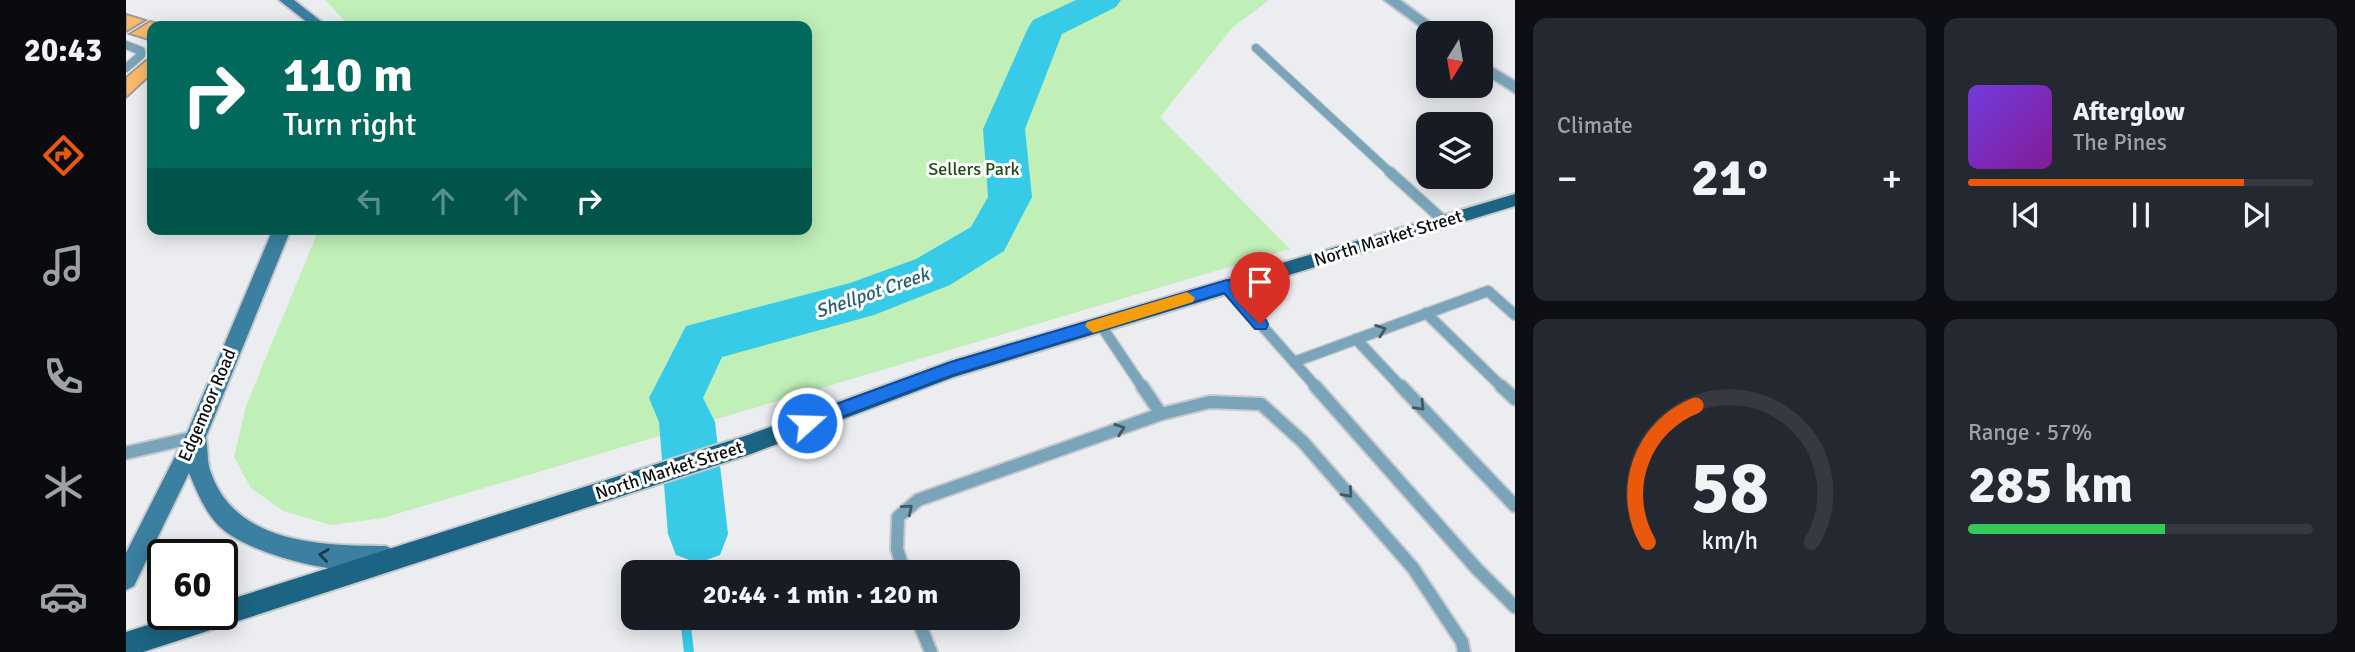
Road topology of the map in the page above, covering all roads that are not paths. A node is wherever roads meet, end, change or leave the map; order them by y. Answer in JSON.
{"nodes":[{"id":1,"x":286,"y":0,"type":"edge"},
{"id":2,"x":1391,"y":0,"type":"edge"},
{"id":3,"x":313,"y":21,"type":"edge"},
{"id":4,"x":1421,"y":21,"type":"edge"},
{"id":5,"x":126,"y":45,"type":"edge"},
{"id":6,"x":1256,"y":48,"type":"dead end"},
{"id":7,"x":126,"y":68,"type":"edge"},
{"id":8,"x":1493,"y":73,"type":"edge"},
{"id":9,"x":1515,"y":88,"type":"edge"},
{"id":10,"x":1515,"y":200,"type":"edge"},
{"id":11,"x":1444,"y":221,"type":"junction"},
{"id":12,"x":280,"y":235,"type":"edge"},
{"id":13,"x":1227,"y":286,"type":"junction"},
{"id":14,"x":1426,"y":313,"type":"junction"},
{"id":15,"x":1515,"y":316,"type":"edge"},
{"id":16,"x":1100,"y":324,"type":"junction"},
{"id":17,"x":1356,"y":339,"type":"junction"},
{"id":18,"x":1294,"y":362,"type":"junction"},
{"id":19,"x":1515,"y":399,"type":"edge"},
{"id":20,"x":1161,"y":414,"type":"junction"},
{"id":21,"x":196,"y":437,"type":"junction"},
{"id":22,"x":126,"y":453,"type":"edge"},
{"id":23,"x":1515,"y":506,"type":"edge"},
{"id":24,"x":392,"y":558,"type":"junction"},
{"id":25,"x":900,"y":560,"type":"edge"},
{"id":26,"x":126,"y":578,"type":"edge"},
{"id":27,"x":1515,"y":607,"type":"edge"},
{"id":28,"x":238,"y":608,"type":"edge"},
{"id":29,"x":172,"y":630,"type":"edge"},
{"id":30,"x":922,"y":630,"type":"edge"},
{"id":31,"x":126,"y":645,"type":"edge"},
{"id":32,"x":931,"y":652,"type":"edge"},
{"id":33,"x":1464,"y":652,"type":"edge"}],
"edges":[{"from":1,"to":3,"type":"main road"},
{"from":2,"to":4,"type":"street"},
{"from":5,"to":7,"type":"lane"},
{"from":6,"to":11,"type":"lane"},
{"from":8,"to":9,"type":"street"},
{"from":10,"to":11,"type":"main road","name":"North Market Street"},
{"from":11,"to":13,"type":"main road","name":"North Market Street"},
{"from":12,"to":21,"type":"main road","name":"Edgemoor Road"},
{"from":13,"to":16,"type":"main road","name":"North Market Street"},
{"from":13,"to":18,"type":"lane"},
{"from":14,"to":15,"type":"lane"},
{"from":17,"to":14,"type":"lane","one_way":true},
{"from":14,"to":19,"type":"lane"},
{"from":16,"to":20,"type":"lane"},
{"from":16,"to":24,"type":"main road","name":"North Market Street"},
{"from":17,"to":18,"type":"lane"},
{"from":17,"to":23,"type":"lane","one_way":true},
{"from":18,"to":27,"type":"lane"},
{"from":25,"to":20,"type":"lane","one_way":true},
{"from":20,"to":33,"type":"lane","one_way":true},
{"from":21,"to":22,"type":"lane"},
{"from":24,"to":21,"type":"main road","one_way":true},
{"from":21,"to":26,"type":"main road","name":"Edgemoor Road"},
{"from":24,"to":28,"type":"main road","name":"North Market Street"},
{"from":29,"to":31,"type":"main road","name":"North Market Street"},
{"from":30,"to":32,"type":"lane"}]}
